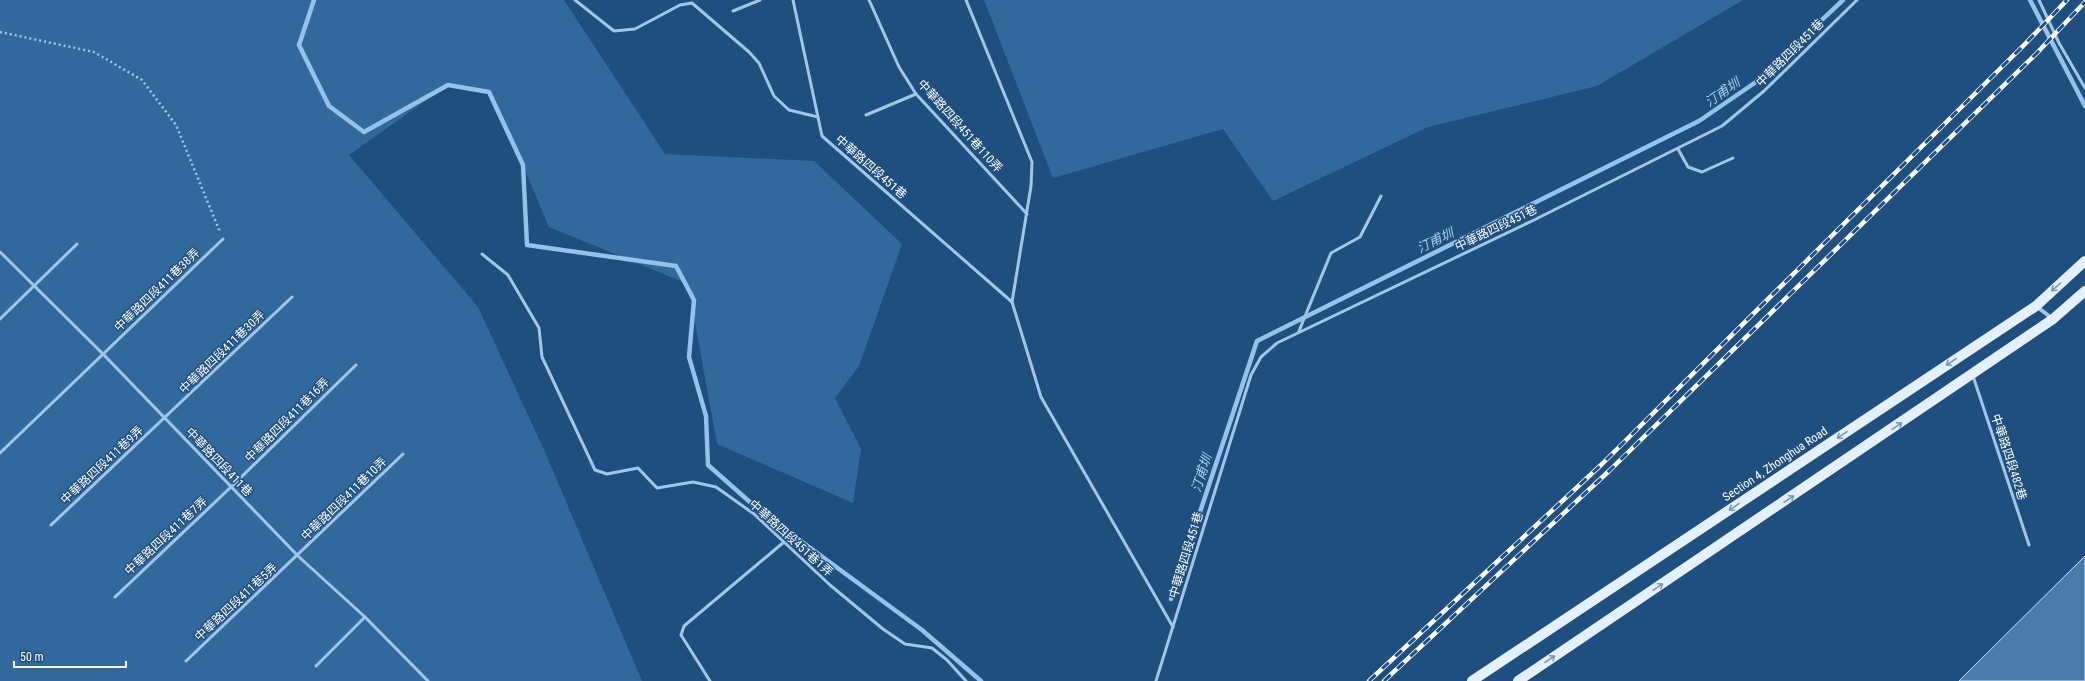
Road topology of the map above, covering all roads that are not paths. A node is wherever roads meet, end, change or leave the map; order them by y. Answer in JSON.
{"nodes":[{"id":1,"x":575,"y":0,"type":"edge"},
{"id":2,"x":760,"y":0,"type":"edge"},
{"id":3,"x":793,"y":0,"type":"edge"},
{"id":4,"x":869,"y":0,"type":"edge"},
{"id":5,"x":966,"y":0,"type":"edge"},
{"id":6,"x":1857,"y":0,"type":"edge"},
{"id":7,"x":2039,"y":0,"type":"edge"},
{"id":8,"x":733,"y":11,"type":"dead end"},
{"id":9,"x":2085,"y":88,"type":"edge"},
{"id":10,"x":916,"y":94,"type":"junction"},
{"id":11,"x":866,"y":115,"type":"dead end"},
{"id":12,"x":818,"y":117,"type":"junction"},
{"id":13,"x":1678,"y":148,"type":"junction"},
{"id":14,"x":1733,"y":158,"type":"dead end"},
{"id":15,"x":1381,"y":196,"type":"dead end"},
{"id":16,"x":1027,"y":214,"type":"junction"},
{"id":17,"x":223,"y":239,"type":"road end"},
{"id":18,"x":77,"y":244,"type":"dead end"},
{"id":19,"x":0,"y":252,"type":"edge"},
{"id":20,"x":482,"y":254,"type":"dead end"},
{"id":21,"x":2085,"y":261,"type":"edge"},
{"id":22,"x":35,"y":285,"type":"junction"},
{"id":23,"x":2085,"y":291,"type":"edge"},
{"id":24,"x":292,"y":298,"type":"dead end"},
{"id":25,"x":1012,"y":302,"type":"junction"},
{"id":26,"x":2036,"y":306,"type":"junction"},
{"id":27,"x":0,"y":319,"type":"edge"},
{"id":28,"x":2053,"y":319,"type":"junction"},
{"id":29,"x":1299,"y":332,"type":"junction"},
{"id":30,"x":103,"y":354,"type":"junction"},
{"id":31,"x":356,"y":365,"type":"dead end"},
{"id":32,"x":1972,"y":374,"type":"junction"},
{"id":33,"x":165,"y":419,"type":"junction"},
{"id":34,"x":0,"y":454,"type":"edge"},
{"id":35,"x":403,"y":454,"type":"dead end"},
{"id":36,"x":231,"y":487,"type":"junction"},
{"id":37,"x":51,"y":525,"type":"dead end"},
{"id":38,"x":784,"y":542,"type":"junction"},
{"id":39,"x":2029,"y":545,"type":"dead end"},
{"id":40,"x":298,"y":556,"type":"junction"},
{"id":41,"x":114,"y":597,"type":"dead end"},
{"id":42,"x":366,"y":617,"type":"junction"},
{"id":43,"x":1173,"y":628,"type":"junction"},
{"id":44,"x":186,"y":661,"type":"dead end"},
{"id":45,"x":316,"y":666,"type":"dead end"},
{"id":46,"x":428,"y":681,"type":"edge"},
{"id":47,"x":710,"y":681,"type":"edge"},
{"id":48,"x":966,"y":681,"type":"edge"},
{"id":49,"x":1156,"y":681,"type":"edge"},
{"id":50,"x":1472,"y":681,"type":"edge"},
{"id":51,"x":1518,"y":681,"type":"edge"}],
"edges":[{"from":1,"to":12,"type":"lane"},
{"from":2,"to":8,"type":"lane"},
{"from":3,"to":12,"type":"lane","name":"中華路四段451巷"},
{"from":4,"to":10,"type":"lane","name":"中華路四段451巷110弄"},
{"from":5,"to":16,"type":"lane","name":"中華路四段451巷"},
{"from":6,"to":13,"type":"lane","name":"中華路四段451巷"},
{"from":7,"to":9,"type":"lane"},
{"from":10,"to":11,"type":"lane"},
{"from":10,"to":16,"type":"lane","name":"中華路四段451巷110弄"},
{"from":12,"to":25,"type":"lane","name":"中華路四段451巷"},
{"from":13,"to":14,"type":"lane"},
{"from":13,"to":29,"type":"lane","name":"中華路四段451巷"},
{"from":15,"to":29,"type":"lane"},
{"from":16,"to":25,"type":"lane","name":"中華路四段451巷"},
{"from":17,"to":30,"type":"lane","name":"中華路四段411巷38弄"},
{"from":18,"to":22,"type":"lane"},
{"from":19,"to":22,"type":"lane","name":"中華路四段411巷"},
{"from":20,"to":38,"type":"lane","name":"中華路四段451巷1弄"},
{"from":21,"to":26,"type":"main road","name":"Section 4, Zhonghua Road","one_way":true},
{"from":22,"to":27,"type":"lane"},
{"from":22,"to":30,"type":"lane","name":"中華路四段411巷"},
{"from":23,"to":28,"type":"main road"},
{"from":24,"to":33,"type":"lane","name":"中華路四段411巷30弄"},
{"from":25,"to":43,"type":"lane","name":"中華路四段451巷"},
{"from":26,"to":28,"type":"street"},
{"from":26,"to":50,"type":"main road","name":"Section 4, Zhonghua Road","one_way":true},
{"from":28,"to":32,"type":"main road"},
{"from":29,"to":43,"type":"lane","name":"中華路四段451巷"},
{"from":30,"to":33,"type":"lane","name":"中華路四段411巷"},
{"from":30,"to":34,"type":"lane","name":"中華路四段411巷38弄"},
{"from":31,"to":36,"type":"lane","name":"中華路四段411巷16弄"},
{"from":32,"to":39,"type":"lane","name":"中華路四段482巷"},
{"from":51,"to":32,"type":"main road","one_way":true},
{"from":33,"to":36,"type":"lane","name":"中華路四段411巷"},
{"from":33,"to":37,"type":"lane","name":"中華路四段411巷9弄"},
{"from":35,"to":40,"type":"lane","name":"中華路四段411巷10弄"},
{"from":36,"to":40,"type":"lane","name":"中華路四段411巷"},
{"from":36,"to":41,"type":"lane","name":"中華路四段411巷7弄"},
{"from":38,"to":47,"type":"lane"},
{"from":38,"to":48,"type":"lane","name":"中華路四段451巷1弄"},
{"from":40,"to":42,"type":"lane","name":"中華路四段411巷"},
{"from":40,"to":44,"type":"lane","name":"中華路四段411巷5弄"},
{"from":42,"to":45,"type":"lane"},
{"from":42,"to":46,"type":"lane","name":"中華路四段411巷"},
{"from":43,"to":49,"type":"lane","name":"中華路四段451巷"}]}
